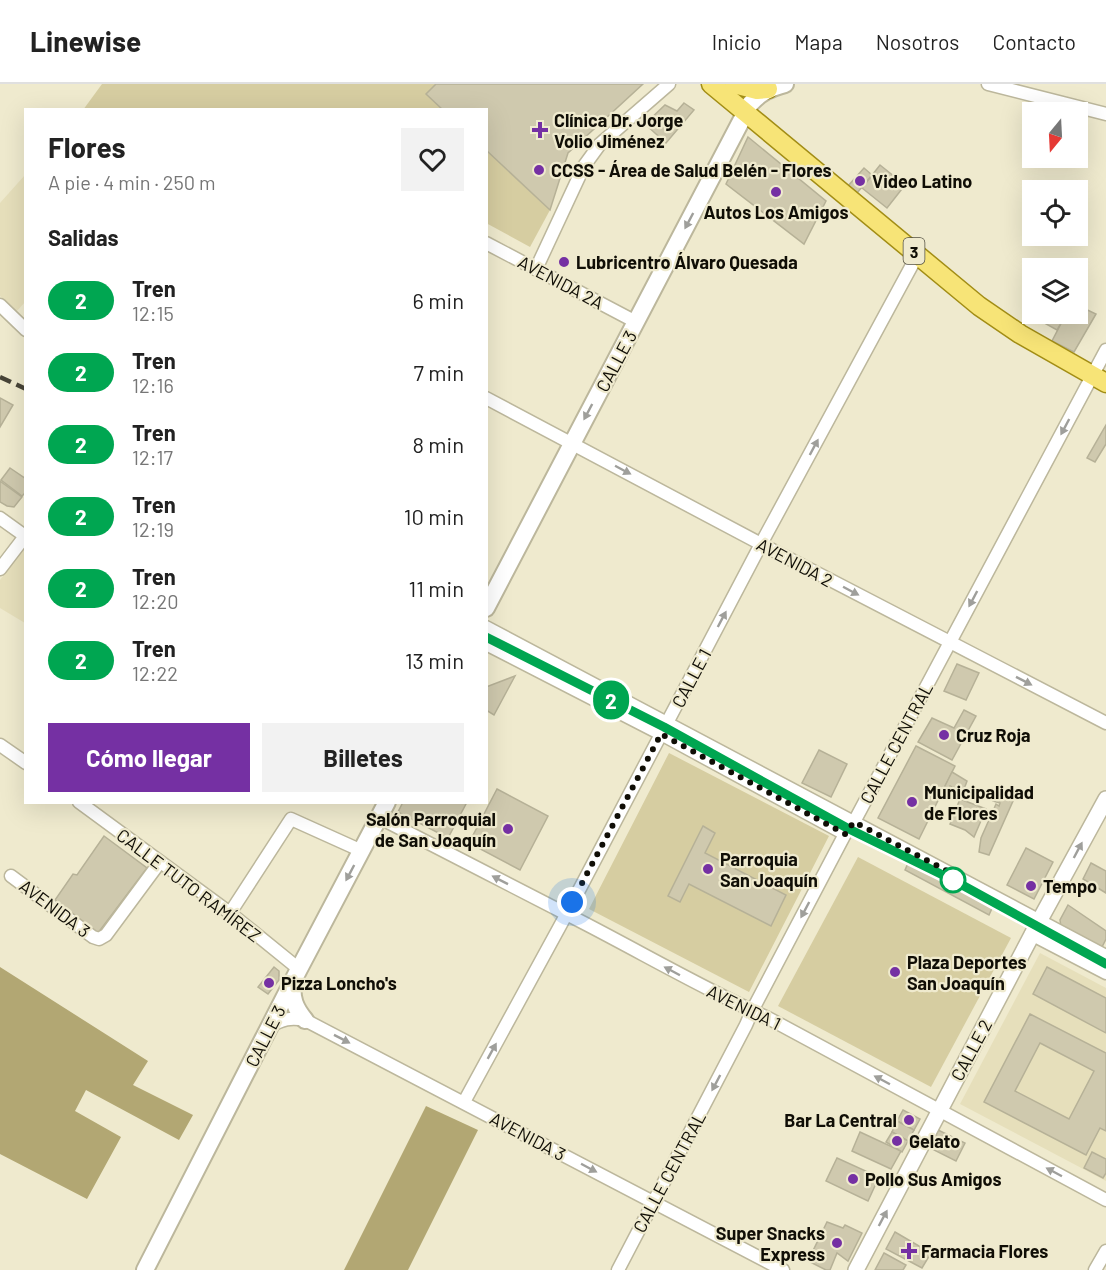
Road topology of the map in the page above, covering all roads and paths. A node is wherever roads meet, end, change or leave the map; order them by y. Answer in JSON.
{"nodes":[{"id":1,"x":669,"y":84,"type":"edge"},
{"id":2,"x":711,"y":84,"type":"edge"},
{"id":3,"x":734,"y":84,"type":"edge"},
{"id":4,"x":988,"y":84,"type":"edge"},
{"id":5,"x":776,"y":86,"type":"edge"},
{"id":6,"x":745,"y":113,"type":"junction"},
{"id":7,"x":1106,"y":114,"type":"edge"},
{"id":8,"x":488,"y":244,"type":"edge"},
{"id":9,"x":918,"y":254,"type":"junction"},
{"id":10,"x":536,"y":269,"type":"junction"},
{"id":11,"x":0,"y":305,"type":"edge"},
{"id":12,"x":636,"y":322,"type":"junction"},
{"id":13,"x":24,"y":328,"type":"edge"},
{"id":14,"x":1106,"y":350,"type":"edge"},
{"id":15,"x":1099,"y":379,"type":"edge"},
{"id":16,"x":488,"y":399,"type":"edge"},
{"id":17,"x":572,"y":443,"type":"junction"},
{"id":18,"x":0,"y":518,"type":"edge"},
{"id":19,"x":24,"y":535,"type":"edge"},
{"id":20,"x":24,"y":537,"type":"edge"},
{"id":21,"x":761,"y":544,"type":"junction"},
{"id":22,"x":0,"y":569,"type":"edge"},
{"id":23,"x":488,"y":604,"type":"edge"},
{"id":24,"x":488,"y":628,"type":"edge"},
{"id":25,"x":950,"y":643,"type":"junction"},
{"id":26,"x":488,"y":645,"type":"edge"},
{"id":27,"x":1106,"y":723,"type":"edge"},
{"id":28,"x":664,"y":728,"type":"junction"},
{"id":29,"x":0,"y":745,"type":"edge"},
{"id":30,"x":24,"y":763,"type":"edge"},
{"id":31,"x":1106,"y":799,"type":"edge"},
{"id":32,"x":82,"y":804,"type":"edge"},
{"id":33,"x":386,"y":804,"type":"edge"},
{"id":34,"x":380,"y":818,"type":"junction"},
{"id":35,"x":854,"y":822,"type":"junction"},
{"id":36,"x":845,"y":834,"type":"junction"},
{"id":37,"x":362,"y":851,"type":"junction"},
{"id":38,"x":159,"y":862,"type":"junction"},
{"id":39,"x":11,"y":876,"type":"dead end"},
{"id":40,"x":230,"y":914,"type":"junction"},
{"id":41,"x":566,"y":915,"type":"junction"},
{"id":42,"x":1040,"y":920,"type":"junction"},
{"id":43,"x":1032,"y":934,"type":"junction"},
{"id":44,"x":1106,"y":956,"type":"edge"},
{"id":45,"x":1106,"y":973,"type":"edge"},
{"id":46,"x":296,"y":974,"type":"junction"},
{"id":47,"x":752,"y":1011,"type":"junction"},
{"id":48,"x":305,"y":1020,"type":"junction"},
{"id":49,"x":269,"y":1027,"type":"junction"},
{"id":50,"x":464,"y":1102,"type":"junction"},
{"id":51,"x":939,"y":1111,"type":"junction"},
{"id":52,"x":1106,"y":1200,"type":"edge"},
{"id":53,"x":654,"y":1202,"type":"junction"},
{"id":54,"x":1106,"y":1251,"type":"edge"},
{"id":55,"x":145,"y":1270,"type":"edge"},
{"id":56,"x":618,"y":1270,"type":"edge"},
{"id":57,"x":783,"y":1270,"type":"edge"},
{"id":58,"x":856,"y":1270,"type":"edge"},
{"id":59,"x":1095,"y":1270,"type":"edge"}],
"edges":[{"from":1,"to":10,"type":"street"},
{"from":2,"to":6,"type":"main road","number":"3"},
{"from":3,"to":5,"type":"main road"},
{"from":4,"to":7,"type":"street"},
{"from":5,"to":6,"type":"main road","name":"CALLE 3"},
{"from":6,"to":9,"type":"main road","number":"3"},
{"from":6,"to":12,"type":"main road","name":"CALLE 3","one_way":true},
{"from":8,"to":10,"type":"street","name":"AVENIDA 2A"},
{"from":9,"to":15,"type":"main road","number":"3"},
{"from":21,"to":9,"type":"street","name":"CALLE 1","one_way":true},
{"from":10,"to":12,"type":"street","name":"AVENIDA 2A"},
{"from":11,"to":13,"type":"street"},
{"from":12,"to":17,"type":"main road","name":"CALLE 3","one_way":true},
{"from":14,"to":15,"type":"street","name":"CALLE CENTRAL"},
{"from":15,"to":25,"type":"street","name":"CALLE CENTRAL","one_way":true},
{"from":16,"to":17,"type":"street","name":"AVENIDA 2"},
{"from":17,"to":21,"type":"street","name":"AVENIDA 2","one_way":true},
{"from":17,"to":23,"type":"main road","name":"CALLE 3"},
{"from":18,"to":19,"type":"street"},
{"from":20,"to":22,"type":"street"},
{"from":21,"to":25,"type":"street","name":"AVENIDA 2","one_way":true},
{"from":28,"to":21,"type":"street","name":"CALLE 1","one_way":true},
{"from":24,"to":28,"type":"street"},
{"from":25,"to":27,"type":"street","name":"AVENIDA 2","one_way":true},
{"from":25,"to":35,"type":"street","name":"CALLE CENTRAL"},
{"from":26,"to":28,"type":"street"},
{"from":28,"to":35,"type":"street"},
{"from":28,"to":36,"type":"street"},
{"from":28,"to":41,"type":"street","name":"CALLE 1"},
{"from":29,"to":30,"type":"street"},
{"from":42,"to":31,"type":"street","name":"CALLE 2","one_way":true},
{"from":32,"to":38,"type":"street","name":"CALLE TUTO RAMÍREZ"},
{"from":33,"to":34,"type":"main road","name":"CALLE 3"},
{"from":34,"to":37,"type":"main road","name":"CALLE 3"},
{"from":41,"to":34,"type":"street","name":"AVENIDA 1","one_way":true},
{"from":35,"to":36,"type":"street","name":"CALLE CENTRAL"},
{"from":35,"to":42,"type":"street"},
{"from":36,"to":47,"type":"street","name":"CALLE CENTRAL","one_way":true},
{"from":37,"to":40,"type":"street"},
{"from":37,"to":46,"type":"main road","name":"CALLE 3","one_way":true},
{"from":38,"to":39,"type":"street","name":"AVENIDA 3"},
{"from":38,"to":40,"type":"street","name":"CALLE TUTO RAMÍREZ"},
{"from":40,"to":46,"type":"street","name":"CALLE TUTO RAMÍREZ"},
{"from":47,"to":41,"type":"street","name":"AVENIDA 1","one_way":true},
{"from":50,"to":41,"type":"street","name":"CALLE 1","one_way":true},
{"from":42,"to":43,"type":"street","name":"CALLE 2"},
{"from":42,"to":44,"type":"street"},
{"from":43,"to":45,"type":"street"},
{"from":43,"to":51,"type":"street","name":"CALLE 2"},
{"from":46,"to":48,"type":"main road"},
{"from":46,"to":49,"type":"main road","name":"CALLE 3"},
{"from":51,"to":47,"type":"street","name":"AVENIDA 1","one_way":true},
{"from":47,"to":53,"type":"street","name":"CALLE CENTRAL","one_way":true},
{"from":48,"to":49,"type":"street"},
{"from":48,"to":50,"type":"street","name":"AVENIDA 3","one_way":true},
{"from":49,"to":55,"type":"main road","name":"CALLE 3"},
{"from":50,"to":53,"type":"street","name":"AVENIDA 3","one_way":true},
{"from":52,"to":51,"type":"street","name":"AVENIDA 1","one_way":true},
{"from":58,"to":51,"type":"street","name":"CALLE 2","one_way":true},
{"from":53,"to":56,"type":"street","name":"CALLE CENTRAL"},
{"from":53,"to":57,"type":"street","name":"AVENIDA 3"},
{"from":54,"to":59,"type":"street"}]}
